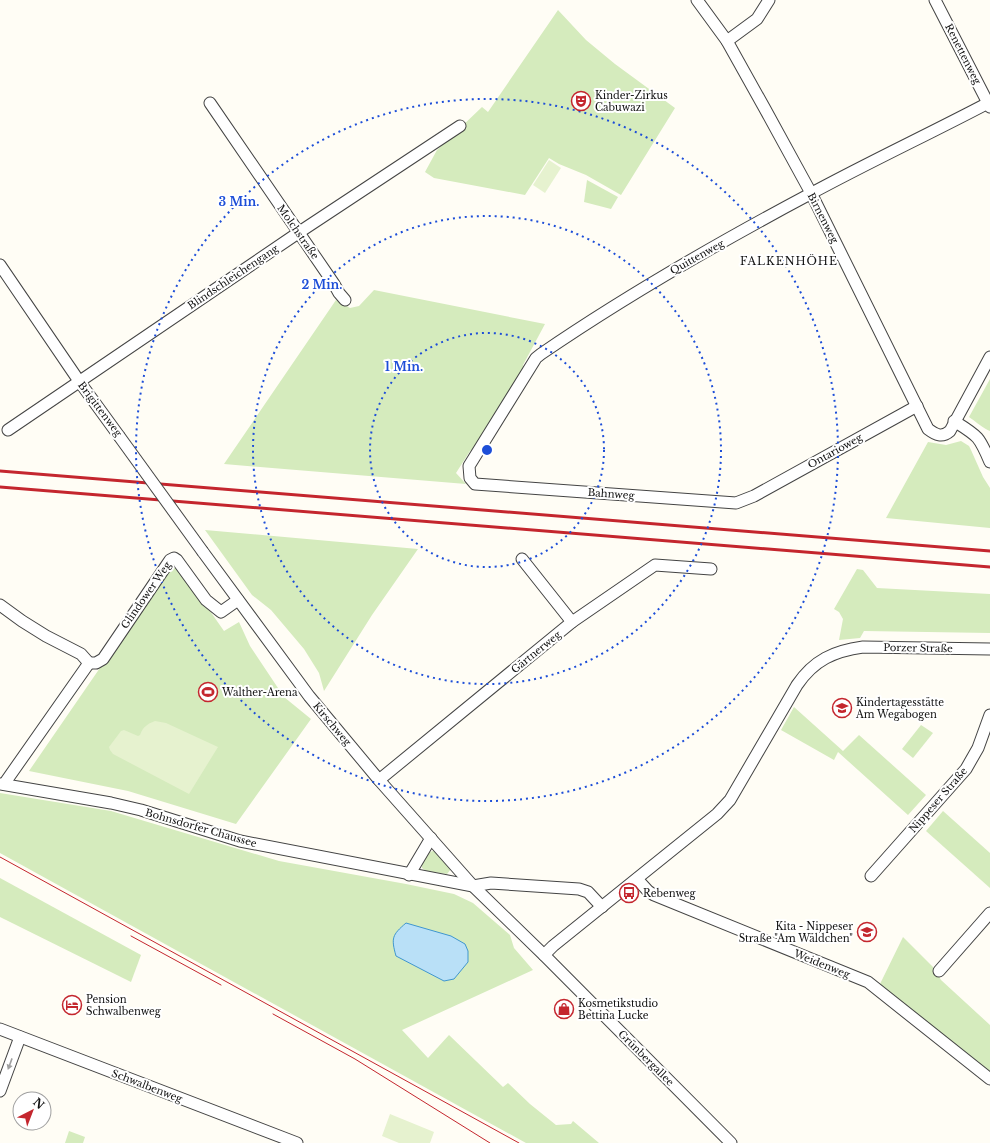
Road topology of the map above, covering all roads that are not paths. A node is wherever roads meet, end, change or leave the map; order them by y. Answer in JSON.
{"nodes":[{"id":1,"x":697,"y":0,"type":"edge"},
{"id":2,"x":769,"y":0,"type":"edge"},
{"id":3,"x":935,"y":0,"type":"edge"},
{"id":4,"x":727,"y":42,"type":"junction"},
{"id":5,"x":210,"y":103,"type":"dead end"},
{"id":6,"x":989,"y":105,"type":"edge"},
{"id":7,"x":460,"y":126,"type":"dead end"},
{"id":8,"x":810,"y":194,"type":"junction"},
{"id":9,"x":298,"y":232,"type":"junction"},
{"id":10,"x":0,"y":265,"type":"edge"},
{"id":11,"x":345,"y":300,"type":"dead end"},
{"id":12,"x":990,"y":357,"type":"edge"},
{"id":13,"x":79,"y":381,"type":"junction"},
{"id":14,"x":917,"y":406,"type":"junction"},
{"id":15,"x":952,"y":426,"type":"junction"},
{"id":16,"x":8,"y":430,"type":"dead end"},
{"id":17,"x":990,"y":462,"type":"edge"},
{"id":18,"x":470,"y":478,"type":"joint"},
{"id":19,"x":754,"y":496,"type":"joint"},
{"id":20,"x":203,"y":552,"type":"joint"},
{"id":21,"x":522,"y":559,"type":"dead end"},
{"id":22,"x":711,"y":569,"type":"dead end"},
{"id":23,"x":238,"y":600,"type":"junction"},
{"id":24,"x":0,"y":605,"type":"edge"},
{"id":25,"x":572,"y":622,"type":"junction"},
{"id":26,"x":990,"y":649,"type":"edge"},
{"id":27,"x":88,"y":663,"type":"junction"},
{"id":28,"x":990,"y":715,"type":"edge"},
{"id":29,"x":379,"y":780,"type":"junction"},
{"id":30,"x":2,"y":784,"type":"edge"},
{"id":31,"x":431,"y":838,"type":"junction"},
{"id":32,"x":409,"y":875,"type":"junction"},
{"id":33,"x":871,"y":876,"type":"dead end"},
{"id":34,"x":637,"y":879,"type":"junction"},
{"id":35,"x":473,"y":886,"type":"junction"},
{"id":36,"x":602,"y":907,"type":"junction"},
{"id":37,"x":990,"y":913,"type":"edge"},
{"id":38,"x":544,"y":955,"type":"junction"},
{"id":39,"x":939,"y":971,"type":"dead end"},
{"id":40,"x":0,"y":1029,"type":"edge"},
{"id":41,"x":20,"y":1037,"type":"junction"},
{"id":42,"x":990,"y":1079,"type":"edge"},
{"id":43,"x":0,"y":1091,"type":"edge"},
{"id":44,"x":273,"y":1139,"type":"edge"},
{"id":45,"x":297,"y":1143,"type":"edge"},
{"id":46,"x":732,"y":1143,"type":"edge"}],
"edges":[{"from":1,"to":4,"type":"street","name":"Birnenweg"},
{"from":2,"to":4,"type":"street"},
{"from":3,"to":6,"type":"street","name":"Renettenweg"},
{"from":4,"to":8,"type":"street","name":"Birnenweg"},
{"from":5,"to":9,"type":"street","name":"Molchstraße"},
{"from":6,"to":8,"type":"street","name":"Quittenweg"},
{"from":7,"to":9,"type":"street","name":"Blindschleichengang"},
{"from":8,"to":14,"type":"street","name":"Birnenweg"},
{"from":8,"to":18,"type":"street","name":"Quittenweg"},
{"from":9,"to":11,"type":"street","name":"Molchstraße"},
{"from":9,"to":13,"type":"street","name":"Blindschleichengang"},
{"from":10,"to":13,"type":"street","name":"Brigittenweg"},
{"from":12,"to":15,"type":"street"},
{"from":13,"to":16,"type":"street","name":"Blindschleichengang"},
{"from":13,"to":20,"type":"street","name":"Brigittenweg","bridge":true},
{"from":14,"to":15,"type":"street","name":"Birnenweg"},
{"from":14,"to":19,"type":"street","name":"Ontarioweg"},
{"from":15,"to":17,"type":"street"},
{"from":18,"to":19,"type":"street","name":"Bahnweg"},
{"from":20,"to":23,"type":"street","name":"Kirschweg"},
{"from":21,"to":25,"type":"street"},
{"from":22,"to":25,"type":"street","name":"Gärtnerweg"},
{"from":23,"to":27,"type":"street","name":"Glindower Weg"},
{"from":23,"to":29,"type":"street","name":"Kirschweg"},
{"from":24,"to":27,"type":"street"},
{"from":25,"to":29,"type":"street","name":"Gärtnerweg"},
{"from":26,"to":34,"type":"street","name":"Porzer Straße"},
{"from":27,"to":30,"type":"street","name":"Glindower Weg"},
{"from":28,"to":33,"type":"street","name":"Nippeser Straße"},
{"from":29,"to":31,"type":"street","name":"Kirschweg"},
{"from":30,"to":32,"type":"street","name":"Bohnsdorfer Chaussee"},
{"from":31,"to":32,"type":"street"},
{"from":31,"to":35,"type":"street","name":"Kirschweg"},
{"from":32,"to":35,"type":"street","name":"Bohnsdorfer Chaussee"},
{"from":34,"to":36,"type":"street"},
{"from":34,"to":42,"type":"street","name":"Weidenweg"},
{"from":35,"to":36,"type":"street"},
{"from":35,"to":38,"type":"street","name":"Kirschweg"},
{"from":36,"to":38,"type":"street"},
{"from":37,"to":39,"type":"street"},
{"from":38,"to":46,"type":"street","name":"Grünbergallee"},
{"from":40,"to":41,"type":"street","name":"Schwalbenweg"},
{"from":41,"to":43,"type":"street","one_way":true},
{"from":41,"to":44,"type":"street","name":"Schwalbenweg"},
{"from":44,"to":45,"type":"street","name":"Schwalbenweg"}]}
